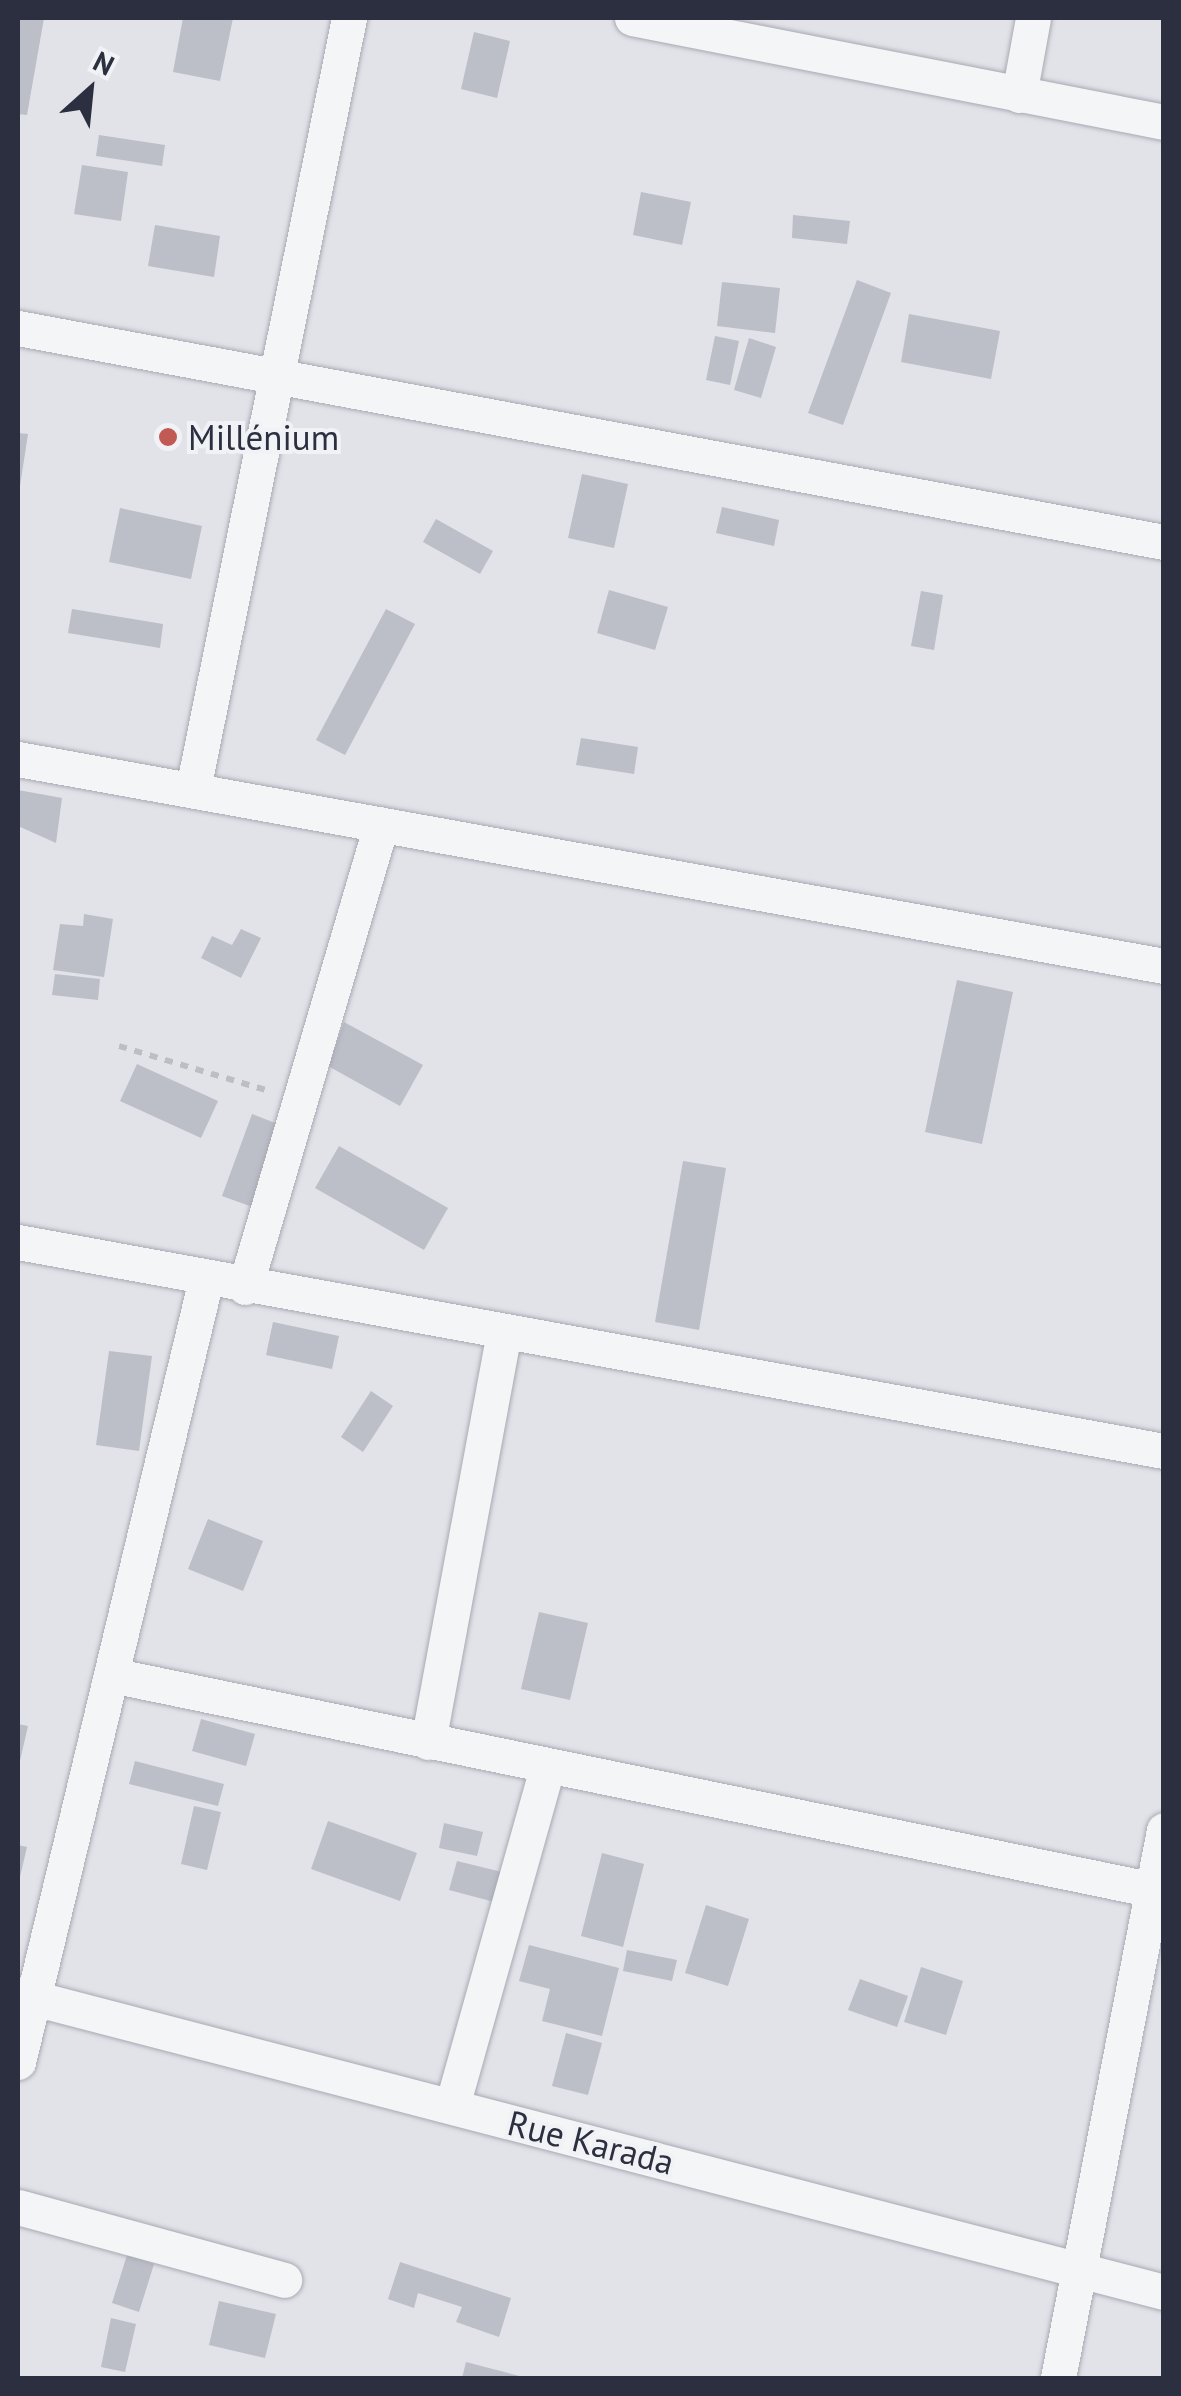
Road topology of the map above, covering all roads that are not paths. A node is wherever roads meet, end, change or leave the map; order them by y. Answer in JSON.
{"nodes":[{"id":1,"x":350,"y":18,"type":"edge"},
{"id":2,"x":632,"y":18,"type":"edge"},
{"id":3,"x":1033,"y":18,"type":"edge"},
{"id":4,"x":1019,"y":96,"type":"junction"},
{"id":5,"x":1164,"y":122,"type":"edge"},
{"id":6,"x":18,"y":328,"type":"edge"},
{"id":7,"x":279,"y":372,"type":"junction"},
{"id":8,"x":1164,"y":542,"type":"edge"},
{"id":9,"x":18,"y":758,"type":"edge"},
{"id":10,"x":193,"y":789,"type":"junction"},
{"id":11,"x":381,"y":825,"type":"junction"},
{"id":12,"x":1164,"y":966,"type":"edge"},
{"id":13,"x":18,"y":1242,"type":"edge"},
{"id":14,"x":206,"y":1279,"type":"junction"},
{"id":15,"x":245,"y":1287,"type":"junction"},
{"id":16,"x":503,"y":1338,"type":"junction"},
{"id":17,"x":1164,"y":1451,"type":"edge"},
{"id":18,"x":116,"y":1676,"type":"junction"},
{"id":19,"x":428,"y":1742,"type":"junction"},
{"id":20,"x":548,"y":1768,"type":"junction"},
{"id":21,"x":1164,"y":1830,"type":"edge"},
{"id":22,"x":1158,"y":1891,"type":"edge"},
{"id":23,"x":26,"y":1996,"type":"edge"},
{"id":24,"x":18,"y":2062,"type":"edge"},
{"id":25,"x":452,"y":2106,"type":"junction"},
{"id":26,"x":18,"y":2208,"type":"edge"},
{"id":27,"x":1084,"y":2267,"type":"junction"},
{"id":28,"x":284,"y":2280,"type":"dead end"},
{"id":29,"x":1164,"y":2292,"type":"edge"},
{"id":30,"x":1058,"y":2378,"type":"edge"}],
"edges":[{"from":1,"to":7,"type":"street"},
{"from":2,"to":4,"type":"street"},
{"from":3,"to":4,"type":"street"},
{"from":4,"to":5,"type":"street"},
{"from":6,"to":7,"type":"street"},
{"from":7,"to":8,"type":"street"},
{"from":7,"to":10,"type":"street"},
{"from":9,"to":10,"type":"street"},
{"from":10,"to":11,"type":"street"},
{"from":11,"to":12,"type":"street"},
{"from":11,"to":15,"type":"street"},
{"from":13,"to":14,"type":"street"},
{"from":14,"to":15,"type":"street"},
{"from":14,"to":18,"type":"street"},
{"from":15,"to":16,"type":"street"},
{"from":16,"to":17,"type":"street"},
{"from":16,"to":19,"type":"street"},
{"from":18,"to":19,"type":"street"},
{"from":18,"to":23,"type":"street"},
{"from":19,"to":20,"type":"street"},
{"from":20,"to":22,"type":"street"},
{"from":20,"to":25,"type":"street"},
{"from":21,"to":22,"type":"street"},
{"from":22,"to":27,"type":"street"},
{"from":23,"to":24,"type":"street"},
{"from":23,"to":25,"type":"street","name":"Rue Karada"},
{"from":25,"to":27,"type":"street","name":"Rue Karada"},
{"from":26,"to":28,"type":"street"},
{"from":27,"to":29,"type":"street","name":"Rue Karada"},
{"from":27,"to":30,"type":"street"}]}
